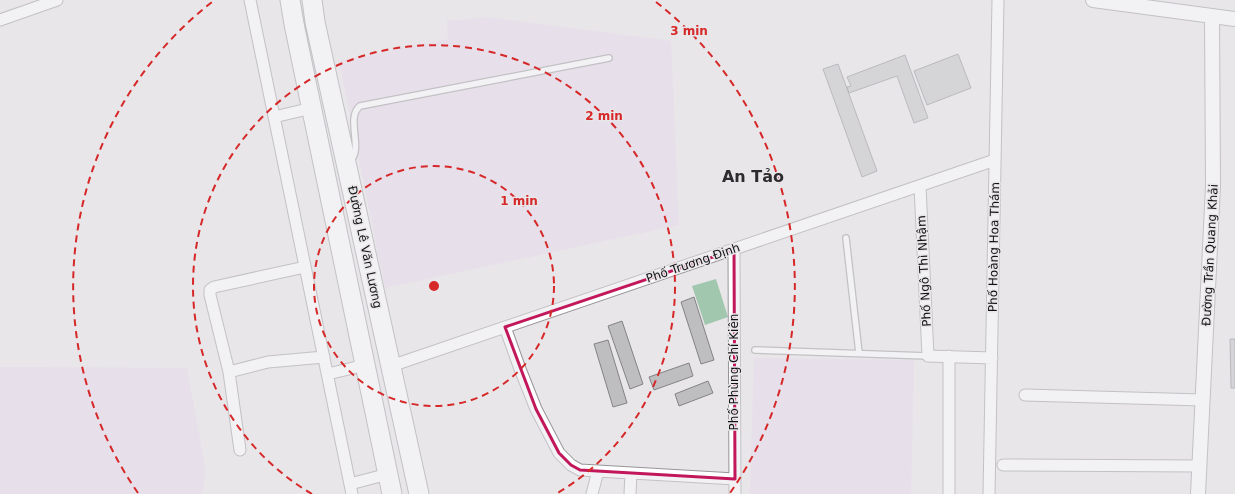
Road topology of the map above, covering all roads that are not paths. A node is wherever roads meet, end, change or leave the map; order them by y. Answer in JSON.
{"nodes":[{"id":1,"x":57,"y":0,"type":"edge"},
{"id":2,"x":250,"y":0,"type":"edge"},
{"id":3,"x":290,"y":0,"type":"edge"},
{"id":4,"x":312,"y":0,"type":"edge"},
{"id":5,"x":998,"y":0,"type":"edge"},
{"id":6,"x":1093,"y":0,"type":"edge"},
{"id":7,"x":1212,"y":16,"type":"junction"},
{"id":8,"x":1235,"y":19,"type":"edge"},
{"id":9,"x":0,"y":20,"type":"edge"},
{"id":10,"x":608,"y":58,"type":"dead end"},
{"id":11,"x":312,"y":108,"type":"junction"},
{"id":12,"x":274,"y":117,"type":"junction"},
{"id":13,"x":995,"y":160,"type":"junction"},
{"id":14,"x":346,"y":163,"type":"junction"},
{"id":15,"x":920,"y":186,"type":"junction"},
{"id":16,"x":846,"y":238,"type":"dead end"},
{"id":17,"x":734,"y":250,"type":"junction"},
{"id":18,"x":305,"y":267,"type":"junction"},
{"id":19,"x":505,"y":327,"type":"junction"},
{"id":20,"x":755,"y":350,"type":"dead end"},
{"id":21,"x":859,"y":354,"type":"junction"},
{"id":22,"x":928,"y":356,"type":"junction"},
{"id":23,"x":949,"y":356,"type":"junction"},
{"id":24,"x":324,"y":357,"type":"junction"},
{"id":25,"x":992,"y":358,"type":"junction"},
{"id":26,"x":365,"y":365,"type":"junction"},
{"id":27,"x":391,"y":366,"type":"junction"},
{"id":28,"x":229,"y":372,"type":"junction"},
{"id":29,"x":328,"y":374,"type":"junction"},
{"id":30,"x":1025,"y":395,"type":"dead end"},
{"id":31,"x":1202,"y":400,"type":"junction"},
{"id":32,"x":240,"y":450,"type":"dead end"},
{"id":33,"x":1003,"y":465,"type":"dead end"},
{"id":34,"x":1199,"y":466,"type":"junction"},
{"id":35,"x":598,"y":471,"type":"junction"},
{"id":36,"x":631,"y":473,"type":"junction"},
{"id":37,"x":388,"y":474,"type":"junction"},
{"id":38,"x":735,"y":479,"type":"junction"},
{"id":39,"x":351,"y":489,"type":"edge"},
{"id":40,"x":392,"y":494,"type":"edge"},
{"id":41,"x":419,"y":494,"type":"edge"},
{"id":42,"x":592,"y":494,"type":"edge"},
{"id":43,"x":630,"y":494,"type":"edge"},
{"id":44,"x":735,"y":494,"type":"edge"},
{"id":45,"x":949,"y":494,"type":"edge"},
{"id":46,"x":989,"y":494,"type":"edge"},
{"id":47,"x":1198,"y":494,"type":"edge"}],
"edges":[{"from":1,"to":9,"type":"street"},
{"from":2,"to":12,"type":"street"},
{"from":3,"to":11,"type":"highway","name":"Đường Lê Văn Lương"},
{"from":4,"to":14,"type":"highway","name":"Đường Lê Văn Lương"},
{"from":5,"to":13,"type":"street","name":"Phố Hoàng Hoa Thám"},
{"from":6,"to":7,"type":"street"},
{"from":7,"to":8,"type":"street"},
{"from":7,"to":31,"type":"street","name":"Đường Trần Quang Khải"},
{"from":10,"to":14,"type":"lane"},
{"from":11,"to":12,"type":"street"},
{"from":11,"to":26,"type":"highway","name":"Đường Lê Văn Lương"},
{"from":12,"to":18,"type":"street"},
{"from":13,"to":15,"type":"street","name":"Phố Trương Định"},
{"from":13,"to":25,"type":"street","name":"Phố Hoàng Hoa Thám"},
{"from":14,"to":27,"type":"highway","name":"Đường Lê Văn Lương"},
{"from":15,"to":17,"type":"street","name":"Phố Trương Định"},
{"from":15,"to":22,"type":"street","name":"Phố Ngô Thì Nhậm"},
{"from":16,"to":21,"type":"lane"},
{"from":17,"to":19,"type":"street","name":"Phố Trương Định"},
{"from":17,"to":38,"type":"street","name":"Phố Phùng Chí Kiên"},
{"from":18,"to":24,"type":"street"},
{"from":18,"to":28,"type":"street"},
{"from":19,"to":27,"type":"street","name":"Phố Trương Định"},
{"from":19,"to":35,"type":"street"},
{"from":20,"to":21,"type":"lane"},
{"from":21,"to":22,"type":"lane"},
{"from":22,"to":23,"type":"street"},
{"from":23,"to":25,"type":"street"},
{"from":23,"to":45,"type":"street"},
{"from":24,"to":28,"type":"street"},
{"from":24,"to":29,"type":"street"},
{"from":25,"to":46,"type":"street","name":"Phố Hoàng Hoa Thám"},
{"from":26,"to":29,"type":"street"},
{"from":26,"to":37,"type":"highway","name":"Đường Lê Văn Lương"},
{"from":27,"to":41,"type":"highway","name":"Đường Lê Văn Lương"},
{"from":28,"to":32,"type":"street"},
{"from":29,"to":39,"type":"street"},
{"from":30,"to":31,"type":"street"},
{"from":31,"to":34,"type":"street","name":"Đường Trần Quang Khải"},
{"from":33,"to":34,"type":"street"},
{"from":34,"to":47,"type":"street","name":"Đường Trần Quang Khải"},
{"from":35,"to":36,"type":"street"},
{"from":35,"to":42,"type":"street"},
{"from":36,"to":38,"type":"street"},
{"from":36,"to":43,"type":"street"},
{"from":37,"to":39,"type":"street"},
{"from":37,"to":40,"type":"highway","name":"Đường Lê Văn Lương"},
{"from":38,"to":44,"type":"street","name":"Phố Phùng Chí Kiên"}]}
